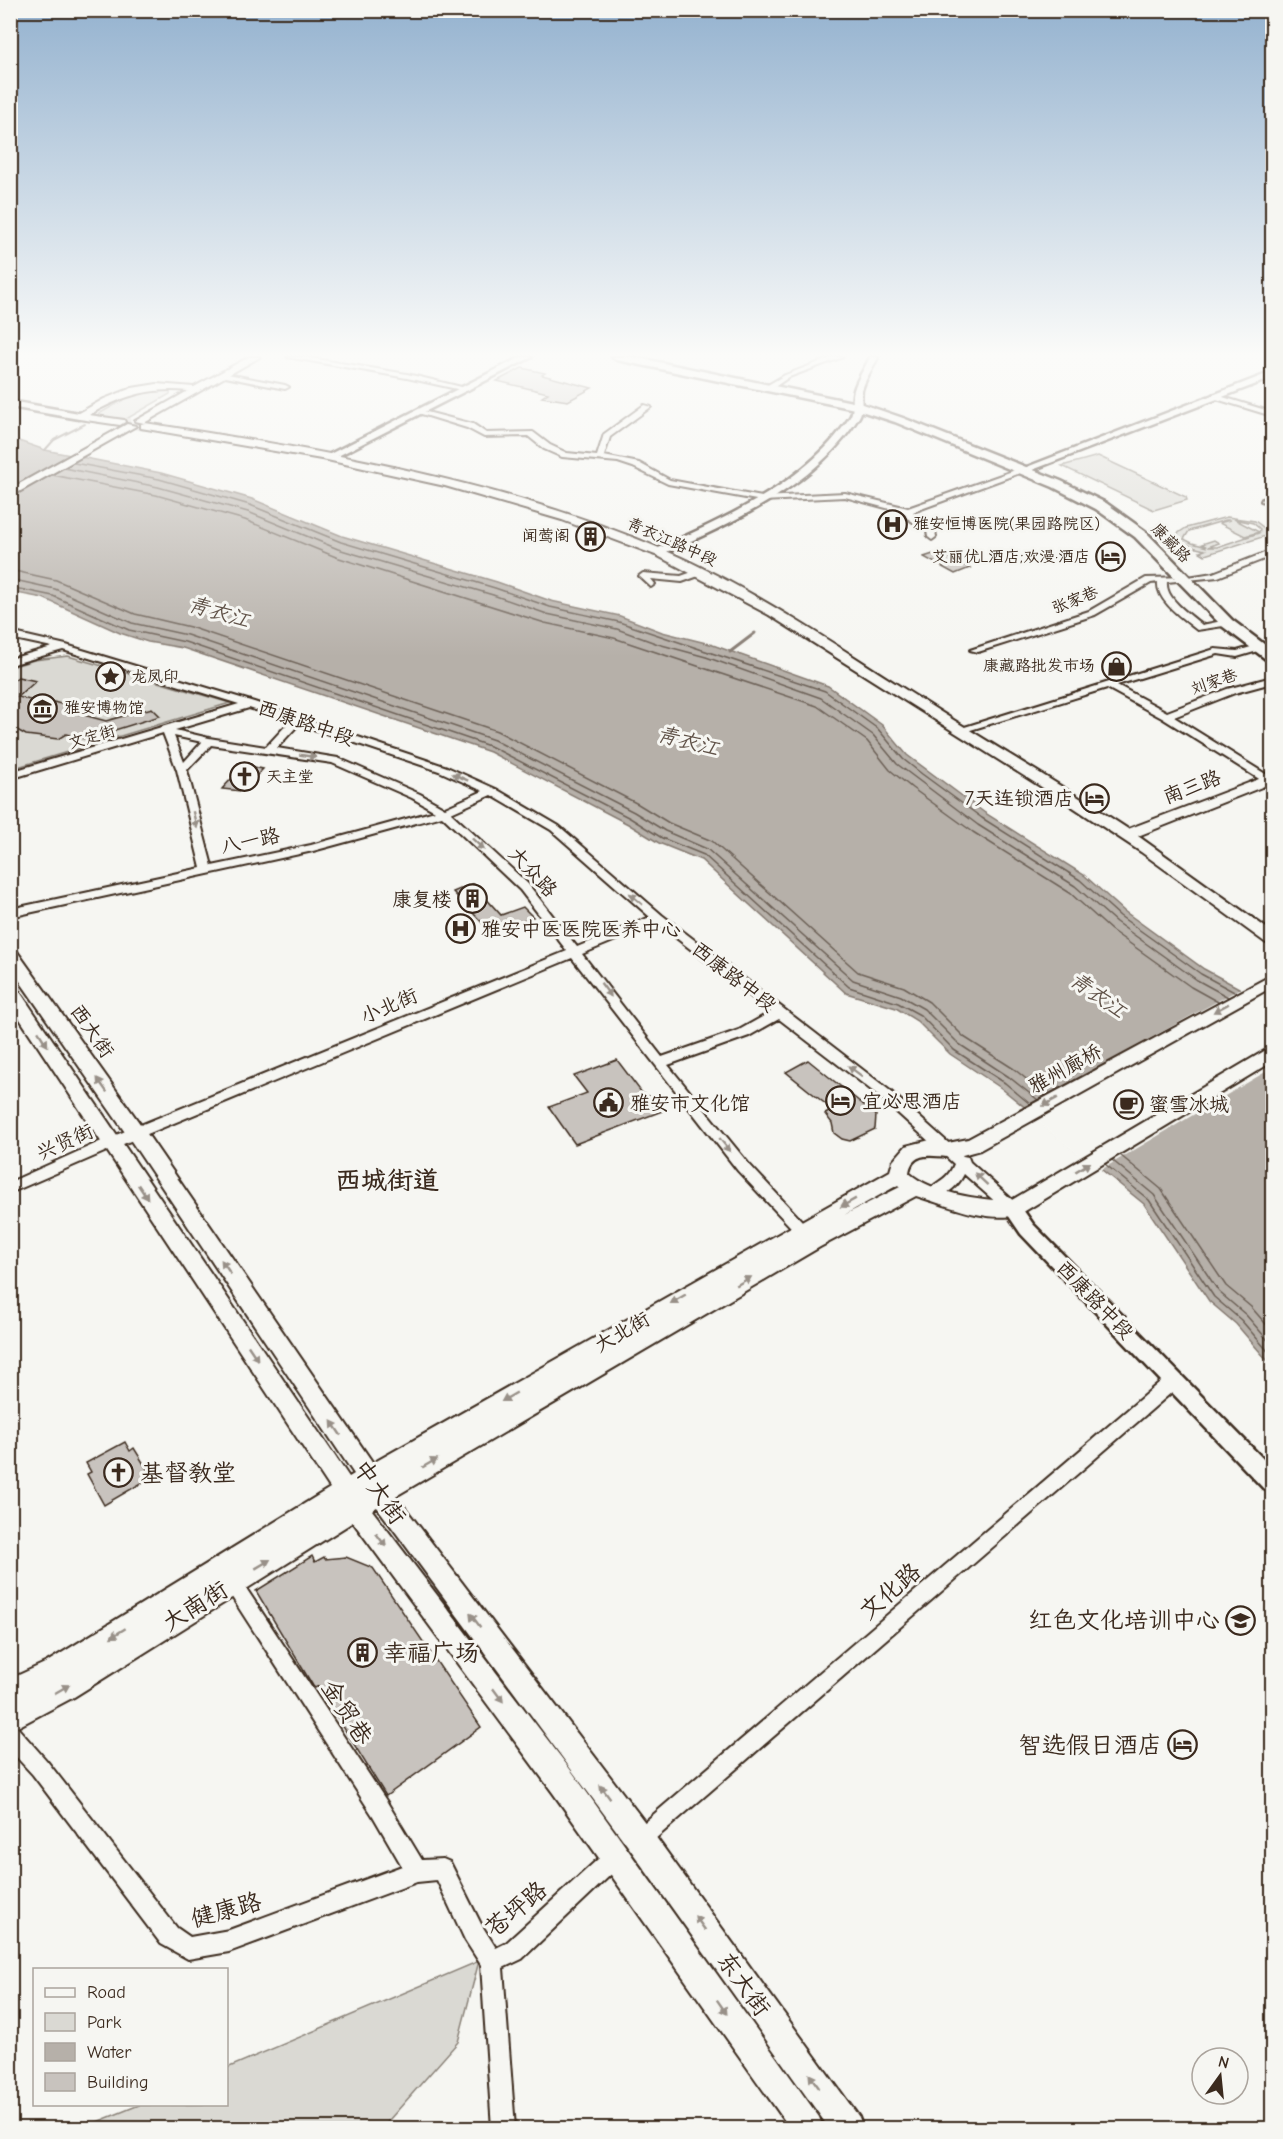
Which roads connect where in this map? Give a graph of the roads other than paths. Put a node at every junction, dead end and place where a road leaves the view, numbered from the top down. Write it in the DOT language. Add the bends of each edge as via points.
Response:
graph roads {
  1 [pos="72,457"];
  2 [pos="323,457"];
  3 [pos="590,457"];
  4 [pos="821,457"];
  5 [pos="994,457"];
  6 [pos="1058,457"];
  7 [pos="329,458"];
  8 [pos="600,458"];
  9 [pos="1026,469"];
  10 [pos="10,491"];
  11 [pos="762,499"];
  12 [pos="1272,499"];
  13 [pos="1272,504"];
  14 [pos="909,511"];
  15 [pos="932,537"];
  16 [pos="658,552"];
  17 [pos="1272,553"];
  18 [pos="701,572"];
  19 [pos="1188,578"];
  20 [pos="1163,581"];
  21 [pos="651,584"];
  22 [pos="1227,623"];
  23 [pos="12,636"];
  24 [pos="63,647"];
  25 [pos="10,648"];
  26 [pos="1258,648"];
  27 [pos="1272,649"];
  28 [pos="975,650"];
  29 [pos="1272,657"];
  30 [pos="10,662"];
  31 [pos="1272,680"];
  32 [pos="1111,686"];
  33 [pos="250,704"];
  34 [pos="1166,716"];
  35 [pos="297,720"];
  36 [pos="960,730"];
  37 [pos="167,731"];
  38 [pos="208,741"];
  39 [pos="269,750"];
  40 [pos="182,770"];
  41 [pos="10,777"];
  42 [pos="1270,779"];
  43 [pos="492,791"];
  44 [pos="444,812"];
  45 [pos="1127,835"];
  46 [pos="207,870"];
  47 [pos="10,913"];
  48 [pos="658,918"];
  49 [pos="1272,939"];
  50 [pos="575,950"];
  51 [pos="10,954"];
  52 [pos="1272,980"];
  53 [pos="10,990"];
  54 [pos="779,1013"];
  55 [pos="1272,1054"];
  56 [pos="662,1062"];
  57 [pos="136,1133"];
  58 [pos="111,1143"];
  59 [pos="955,1156"];
  60 [pos="906,1181"];
  61 [pos="10,1188"];
  62 [pos="935,1192"];
  63 [pos="1013,1209"];
  64 [pos="807,1235"];
  65 [pos="1173,1381"];
  66 [pos="1272,1482"];
  67 [pos="374,1485"];
  68 [pos="352,1500"];
  69 [pos="232,1582"];
  70 [pos="10,1693"];
  71 [pos="10,1718"];
  72 [pos="10,1734"];
  73 [pos="640,1839"];
  74 [pos="616,1856"];
  75 [pos="417,1871"];
  76 [pos="492,1962"];
  77 [pos="504,2128"];
  78 [pos="808,2128"];
  79 [pos="848,2128"];
  1 -- 10 [label="main road"];
  2 -- 7 [label="main road, 青衣江路中段"];
  3 -- 8 [label="street"];
  4 -- 11 [label="street"];
  5 -- 9 [label="main road, 康藏路"];
  6 -- 9 [label="street"];
  7 -- 16 [label="main road, 青衣江路中段" via="473,489"];
  8 -- 11 [label="street" via="636,465 668,482"];
  9 -- 14 [label="street"];
  9 -- 19 [label="main road, 康藏路" via="1118,518"];
  11 -- 14 [label="street" via="845,495"];
  11 -- 16 [label="street"];
  12 -- 13 [label="street" via="1265,501"];
  14 -- 15 [label="street" via="910,516 931,530"];
  16 -- 18 [label="main road, 青衣江路中段"];
  17 -- 19 [label="street, 张家巷" via="1215,575"];
  18 -- 21 [label="street" via="682,579 643,576"];
  18 -- 36 [label="main road, 青衣江路中段"];
  19 -- 20 [label="street, 张家巷"];
  19 -- 22 [label="main road, 康藏路"];
  19 -- 27 [label="main road, 康藏路"];
  20 -- 22 [label="street" via="1167,598 1200,628"];
  20 -- 28 [label="street, 张家巷" via="1144,582 1092,613"];
  22 -- 26 [label="main road, 康藏路"];
  23 -- 24 [label="street, 西康路中段"];
  23 -- 25 [label="street"];
  24 -- 30 [label="street"];
  24 -- 33 [label="street, 西康路中段"];
  26 -- 29 [label="main road, 康藏路"];
  26 -- 32 [label="street" via="1237,654 1218,651"];
  31 -- 34 [label="street, 刘家巷"];
  32 -- 34 [label="street"];
  32 -- 36 [label="street"];
  33 -- 35 [label="street, 西康路中段"];
  33 -- 37 [label="street, 文定街"];
  34 -- 42 [label="street"];
  35 -- 39 [label="street"];
  43 -- 35 [label="street, 西康路中段, one-way"];
  36 -- 45 [label="main road, 青衣江路中段"];
  37 -- 38 [label="street, 大众路"];
  37 -- 40 [label="street"];
  37 -- 41 [label="street, 文定街"];
  38 -- 39 [label="street, 大众路"];
  38 -- 40 [label="street"];
  39 -- 44 [label="street, 大众路, one-way" via="334,760"];
  40 -- 46 [label="street, one-way"];
  42 -- 45 [label="main road, 南三路"];
  43 -- 44 [label="street, 八一路"];
  48 -- 43 [label="street, 西康路中段, one-way" via="555,828"];
  44 -- 46 [label="street, 八一路" via="313,848"];
  44 -- 50 [label="street, 大众路, one-way" via="524,887"];
  45 -- 49 [label="main road, 青衣江路中段"];
  46 -- 47 [label="street, 八一路"];
  48 -- 50 [label="street, 小北街"];
  48 -- 54 [label="street, 西康路中段"];
  50 -- 56 [label="street, 大众路, one-way"];
  50 -- 57 [label="street, 小北街"];
  57 -- 51 [label="main road, 西大街, one-way"];
  52 -- 59 [label="main road, 雅州廊桥, one-way"];
  53 -- 58 [label="main road, one-way"];
  54 -- 56 [label="street" via="744,1033"];
  59 -- 54 [label="street, 西康路中段, one-way" via="884,1093"];
  63 -- 55 [label="main road, one-way"];
  56 -- 64 [label="street, 大众路, one-way" via="743,1167"];
  57 -- 58 [label="street, 兴贤街"];
  67 -- 57 [label="main road, 中大街, one-way"];
  58 -- 61 [label="street, 兴贤街"];
  58 -- 68 [label="main road, 中大街, one-way"];
  59 -- 60 [label="main road" via="930,1147 913,1151 900,1166"];
  59 -- 62 [label="street" via="954,1181"];
  63 -- 59 [label="street, 西康路中段, one-way"];
  60 -- 62 [label="main road"];
  60 -- 64 [label="main road, 大北街"];
  62 -- 63 [label="main road" via="985,1208"];
  63 -- 65 [label="street, 西康路中段" via="1027,1229"];
  64 -- 67 [label="main road, 大北街"];
  65 -- 66 [label="street, 西康路中段"];
  65 -- 73 [label="street, 文化路"];
  67 -- 68 [label="main road, 大南街"];
  73 -- 67 [label="main road, 中大街, one-way"];
  69 -- 68 [label="main road, 大南街, one-way"];
  68 -- 70 [label="main road, 大南街, one-way" via="56,1671"];
  68 -- 74 [label="main road, 中大街, one-way"];
  71 -- 69 [label="main road, 大南街, one-way" via="65,1688"];
  69 -- 75 [label="street, 金贸巷"];
  72 -- 75 [label="street, 健康路" via="169,1936 188,1948 229,1941"];
  79 -- 73 [label="main road, 东大街, one-way"];
  74 -- 76 [label="street, 苍坪路" via="514,1951"];
  74 -- 78 [label="main road, 东大街, one-way"];
  75 -- 76 [label="street, 健康路" via="443,1869"];
  76 -- 77 [label="street, 苍坪路"];
}
